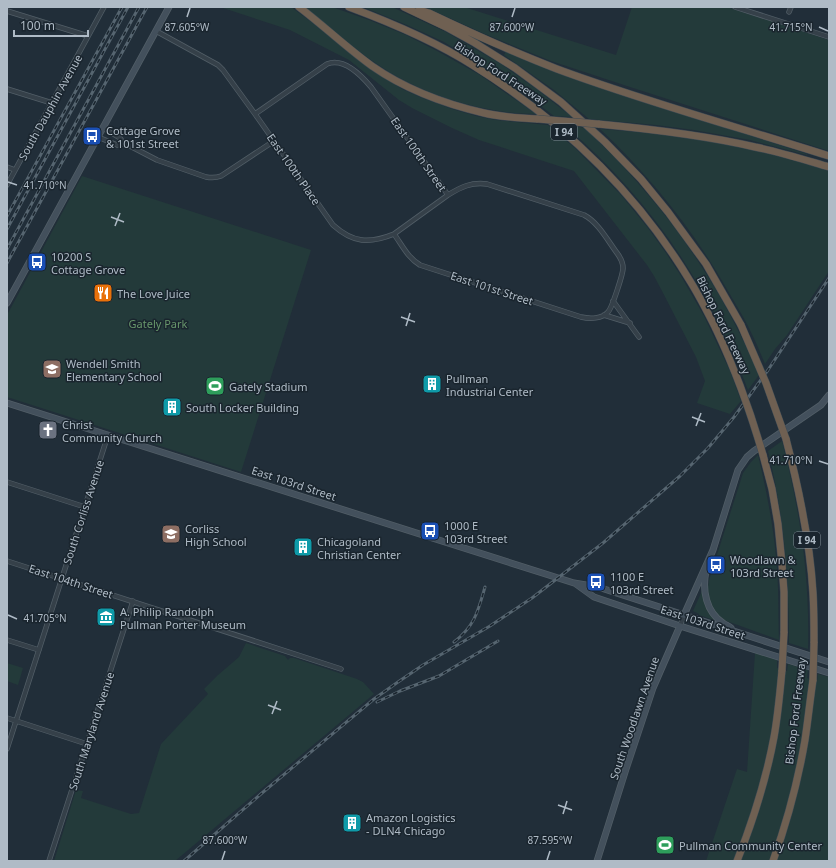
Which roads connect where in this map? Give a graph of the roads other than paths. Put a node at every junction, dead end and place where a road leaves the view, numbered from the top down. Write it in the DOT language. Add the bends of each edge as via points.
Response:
graph roads {
  1 [pos="104,7"];
  2 [pos="169,7"];
  3 [pos="299,7"];
  4 [pos="349,7"];
  5 [pos="404,7"];
  6 [pos="410,7"];
  7 [pos="735,7"];
  8 [pos="7,10"];
  9 [pos="156,31"];
  10 [pos="88,36"];
  11 [pos="829,37"];
  12 [pos="7,89"];
  13 [pos="52,103"];
  14 [pos="255,114"];
  15 [pos="103,128"];
  16 [pos="98,137"];
  17 [pos="274,140"];
  18 [pos="124,144"];
  19 [pos="829,156"];
  20 [pos="829,167"];
  21 [pos="7,168"];
  22 [pos="15,170"];
  23 [pos="7,185"];
  24 [pos="448,195"];
  25 [pos="394,234"];
  26 [pos="613,301"];
  27 [pos="7,303"];
  28 [pos="603,315"];
  29 [pos="630,323"];
  30 [pos="639,337"];
  31 [pos="829,395"];
  32 [pos="7,403"];
  33 [pos="108,435"];
  34 [pos="7,482"];
  35 [pos="85,507"];
  36 [pos="7,561"];
  37 [pos="707,565"];
  38 [pos="62,578"];
  39 [pos="574,582"];
  40 [pos="132,601"];
  41 [pos="684,615"];
  42 [pos="680,626"];
  43 [pos="751,637"];
  44 [pos="7,640"];
  45 [pos="39,650"];
  46 [pos="829,662"];
  47 [pos="341,669"];
  48 [pos="829,673"];
  49 [pos="7,718"];
  50 [pos="16,721"];
  51 [pos="87,744"];
  52 [pos="7,749"];
  53 [pos="49,861"];
  54 [pos="597,861"];
  55 [pos="737,861"];
  56 [pos="773,861"];
  1 -- 10 [label="street, South Dauphin Avenue"];
  2 -- 9 [label="main road"];
  3 -- 20 [label="highway, bridge" via="389,77 445,102 505,116 644,128 723,140"];
  4 -- 55 [label="highway, Bishop Ford Freeway / I 94, bridge" via="413,33 474,65 544,114 573,139 625,192 670,249 700,298 730,358 752,416 772,488 784,592 782,670 777,716 766,772"];
  5 -- 56 [label="highway, Bishop Ford Freeway / I 94, bridge" via="446,27 515,68 562,102 605,142 668,212 706,264 741,325 786,439 803,512 813,592 813,680 804,741 789,810"];
  6 -- 19 [label="highway" via="564,71"];
  7 -- 11 [label="street"];
  8 -- 10 [label="street"];
  9 -- 14 [label="street, East 100th Place" via="218,65"];
  9 -- 15 [label="main road"];
  10 -- 13 [label="street, South Dauphin Avenue"];
  12 -- 13 [label="street"];
  13 -- 22 [label="street, South Dauphin Avenue"];
  14 -- 17 [label="street, East 100th Place"];
  14 -- 24 [label="street, East 100th Street" via="327,64 345,64 371,87"];
  15 -- 16 [label="main road"];
  15 -- 18 [label="street" via="120,138"];
  16 -- 18 [label="street" via="117,145"];
  16 -- 27 [label="main road"];
  17 -- 18 [label="street" via="217,178 165,164"];
  17 -- 25 [label="street, East 100th Place" via="333,225 344,234 368,241"];
  21 -- 22 [label="street"];
  22 -- 23 [label="street, South Dauphin Avenue"];
  24 -- 25 [label="street, East 100th Place"];
  24 -- 26 [label="street, East 100th Street" via="464,186 487,184 589,218 596,224 622,263 622,274"];
  25 -- 28 [label="street, East 101st Street" via="409,256 420,265 582,317 593,318"];
  26 -- 28 [label="street" via="609,311"];
  26 -- 29 [label="street"];
  28 -- 29 [label="street, East 101st Street"];
  29 -- 30 [label="street"];
  31 -- 37 [label="main road, South Woodlawn Avenue" via="812,412 747,457 735,478"];
  32 -- 33 [label="main road, East 103rd Street"];
  33 -- 35 [label="street, South Corliss Avenue"];
  33 -- 39 [label="main road, East 103rd Street"];
  34 -- 35 [label="street"];
  35 -- 38 [label="street, South Corliss Avenue"];
  36 -- 38 [label="street, East 104th Street"];
  37 -- 41 [label="main road, South Woodlawn Avenue"];
  37 -- 43 [label="main road" via="705,589 709,607 723,623"];
  38 -- 40 [label="street, East 104th Street"];
  38 -- 45 [label="street, South Corliss Avenue"];
  39 -- 41 [label="main road, East 103rd Street" via="598,587"];
  39 -- 42 [label="main road, East 103rd Street" via="594,597"];
  40 -- 47 [label="street, East 104th Street"];
  40 -- 51 [label="street, South Maryland Avenue"];
  41 -- 42 [label="street, South Woodlawn Avenue"];
  41 -- 43 [label="main road, East 103rd Street"];
  42 -- 48 [label="main road, East 103rd Street"];
  42 -- 54 [label="main road, South Woodlawn Avenue" via="653,688"];
  43 -- 46 [label="main road, East 103rd Street"];
  44 -- 45 [label="street"];
  45 -- 50 [label="street, South Corliss Avenue"];
  49 -- 50 [label="street"];
  50 -- 51 [label="street"];
  50 -- 52 [label="street, South Corliss Avenue"];
  51 -- 53 [label="street, South Maryland Avenue"];
}
